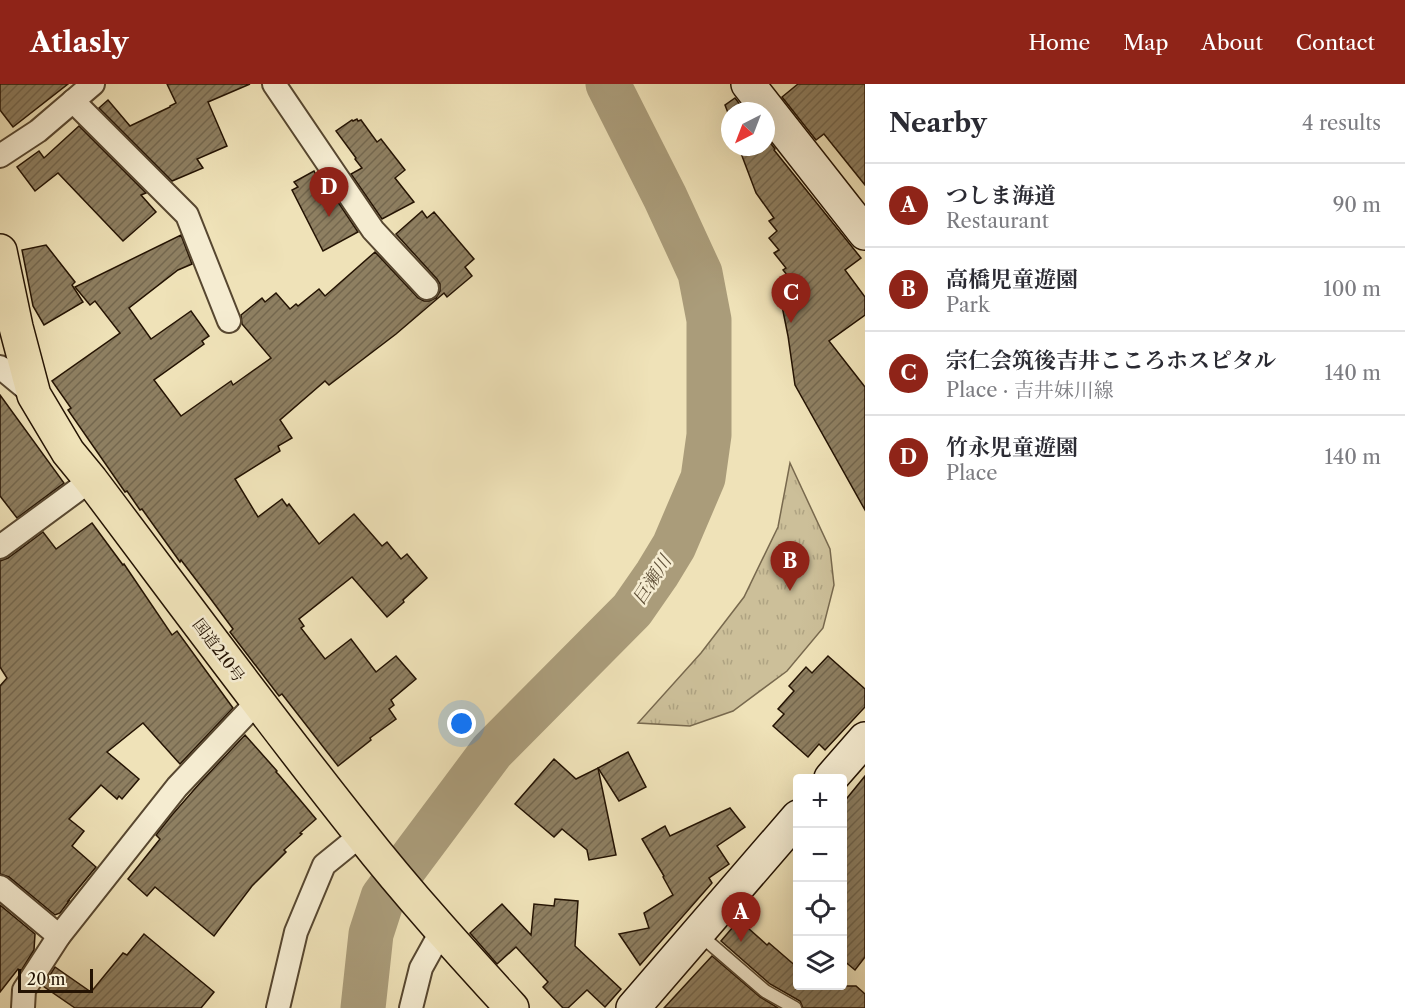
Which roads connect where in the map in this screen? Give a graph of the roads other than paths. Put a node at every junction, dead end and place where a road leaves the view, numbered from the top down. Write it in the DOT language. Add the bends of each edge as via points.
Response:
graph roads {
  1 [pos="93,84"];
  2 [pos="274,84"];
  3 [pos="748,84"];
  4 [pos="73,101"];
  5 [pos="0,156"];
  6 [pos="865,232"];
  7 [pos="0,251"];
  8 [pos="427,288"];
  9 [pos="229,321"];
  10 [pos="0,367"];
  11 [pos="34,395"];
  12 [pos="91,480"];
  13 [pos="0,547"];
  14 [pos="258,701"];
  15 [pos="865,739"];
  16 [pos="834,774"];
  17 [pos="793,823"];
  18 [pos="361,835"];
  19 [pos="0,887"];
  20 [pos="437,925"];
  21 [pos="698,933"];
  22 [pos="59,936"];
  23 [pos="23,1008"];
  24 [pos="278,1008"];
  25 [pos="411,1008"];
  26 [pos="512,1008"];
  27 [pos="633,1008"];
  28 [pos="795,1008"];
  1 -- 4 [label="street"];
  2 -- 8 [label="street" via="373,230"];
  3 -- 6 [label="street"];
  4 -- 5 [label="street"];
  4 -- 9 [label="street" via="187,215"];
  7 -- 11 [label="highway, 国道210号"];
  10 -- 11 [label="street"];
  11 -- 12 [label="highway, 国道210号" via="68,452"];
  12 -- 13 [label="street"];
  12 -- 14 [label="highway, 国道210号"];
  14 -- 18 [label="highway, 国道210号"];
  14 -- 22 [label="street" via="177,788"];
  15 -- 16 [label="street"];
  17 -- 21 [label="street"];
  18 -- 20 [label="highway, 国道210号"];
  18 -- 24 [label="street" via="324,865 296,932"];
  19 -- 22 [label="street"];
  20 -- 25 [label="street"];
  20 -- 26 [label="highway, 国道210号"];
  21 -- 27 [label="street"];
  21 -- 28 [label="lane" via="765,991"];
  22 -- 23 [label="street" via="24,990"];
}
